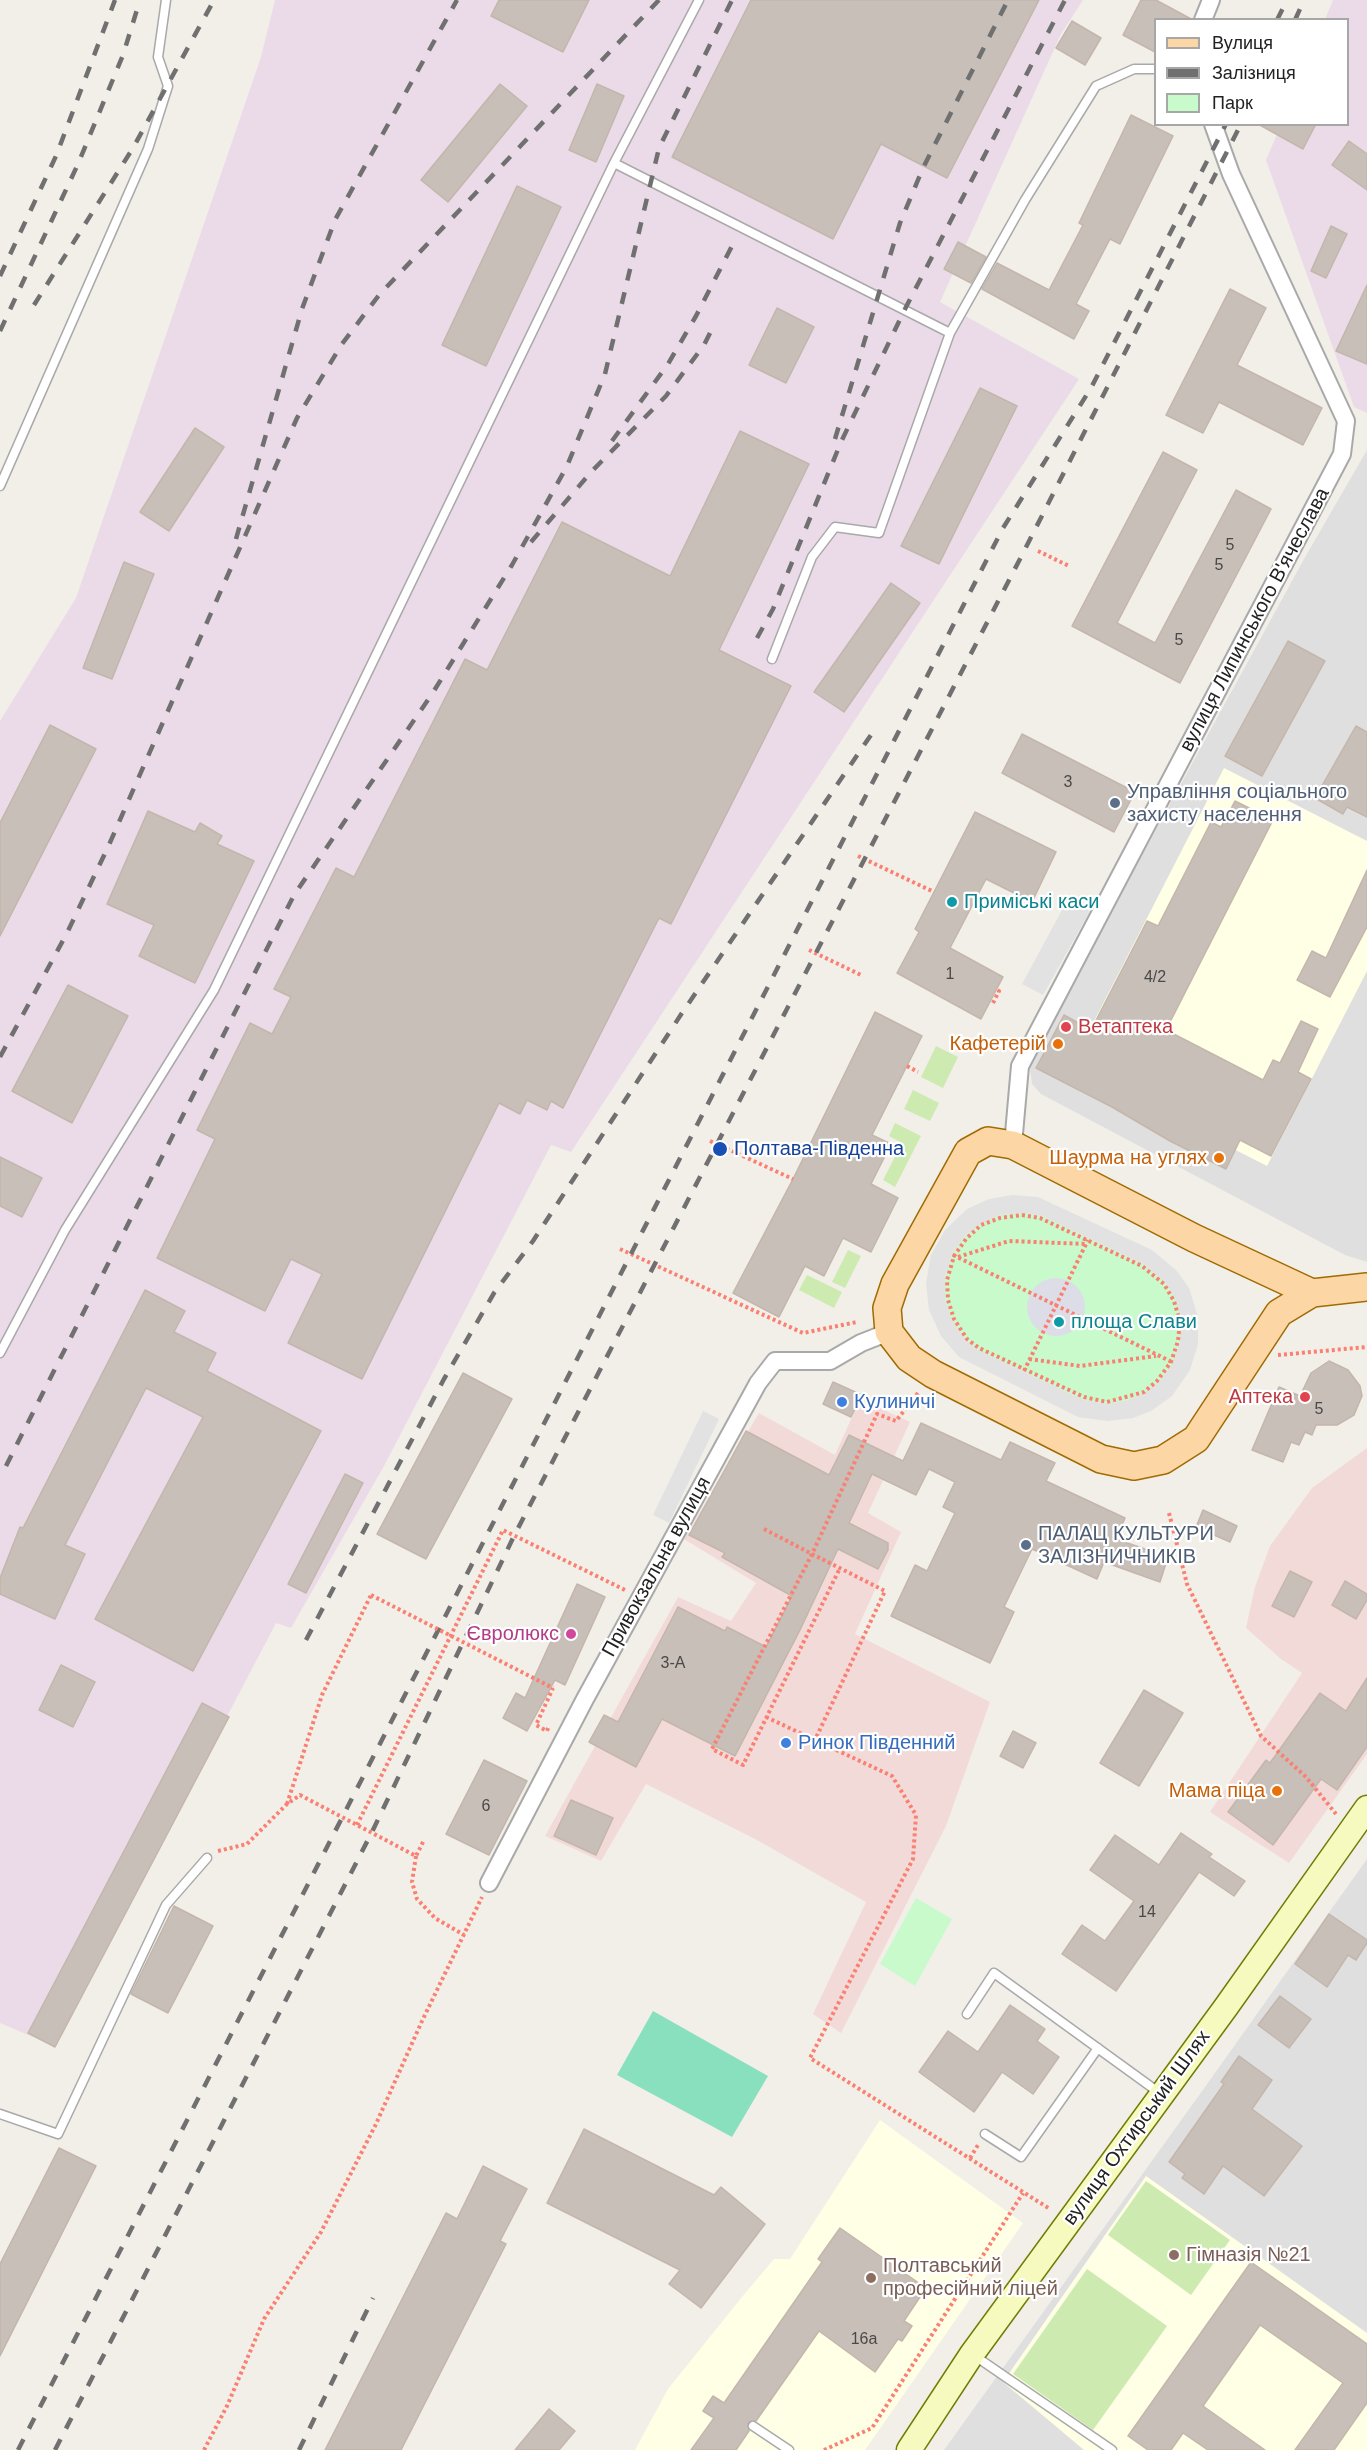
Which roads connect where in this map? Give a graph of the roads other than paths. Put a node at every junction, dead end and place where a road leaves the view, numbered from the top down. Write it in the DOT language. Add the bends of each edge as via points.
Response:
graph roads {
  1 [pos="166,0"];
  2 [pos="699,0"];
  3 [pos="1211,0"];
  4 [pos="1204,18"];
  5 [pos="1154,69"];
  6 [pos="1214,126"];
  7 [pos="614,163"];
  8 [pos="950,333"];
  9 [pos="0,486"];
  10 [pos="772,659"];
  11 [pos="1013,1144"];
  12 [pos="1367,1287"];
  13 [pos="1312,1293"];
  14 [pos="889,1332"];
  15 [pos="0,1353"];
  16 [pos="1367,1808"];
  17 [pos="207,1858"];
  18 [pos="489,1883"];
  19 [pos="967,2014"];
  20 [pos="1098,2048"];
  21 [pos="1161,2094"];
  22 [pos="0,2114"];
  23 [pos="985,2134"];
  24 [pos="972,2354"];
  25 [pos="753,2426"];
  26 [pos="789,2450"];
  27 [pos="909,2450"];
  28 [pos="1112,2450"];
  1 -- 9 [label="lane" via="158,57 168,86 148,149"];
  2 -- 7 [label="lane"];
  3 -- 4 [label="street"];
  5 -- 8 [label="lane" via="1134,69 1096,86 1025,200"];
  6 -- 11 [label="street, вулиця Липинського В'ячеслава" via="1231,174 1346,421 1342,454 1020,1066"];
  7 -- 8 [label="lane"];
  7 -- 15 [label="lane" via="214,990 65,1230"];
  8 -- 10 [label="lane" via="879,533 835,527 812,557"];
  11 -- 13 [label="main road" via="1194,1238"];
  11 -- 14 [label="main road" via="987,1141 968,1152 895,1284 887,1308"];
  12 -- 13 [label="main road"];
  13 -- 14 [label="main road" via="1279,1313 1196,1439 1163,1460 1134,1466 1101,1459 933,1374 909,1358"];
  14 -- 18 [label="street, Привокзальна вулиця" via="830,1361 775,1361 758,1383"];
  16 -- 21 [label="main road, вулиця Охтирський Шлях"];
  17 -- 22 [label="lane" via="166,1905 58,2134"];
  19 -- 20 [label="lane" via="994,1973"];
  20 -- 21 [label="lane"];
  20 -- 23 [label="lane" via="1021,2157"];
  21 -- 24 [label="main road, вулиця Охтирський Шлях"];
  24 -- 27 [label="main road, вулиця Охтирський Шлях"];
  24 -- 28 [label="lane"];
  25 -- 26 [label="lane"];
}
